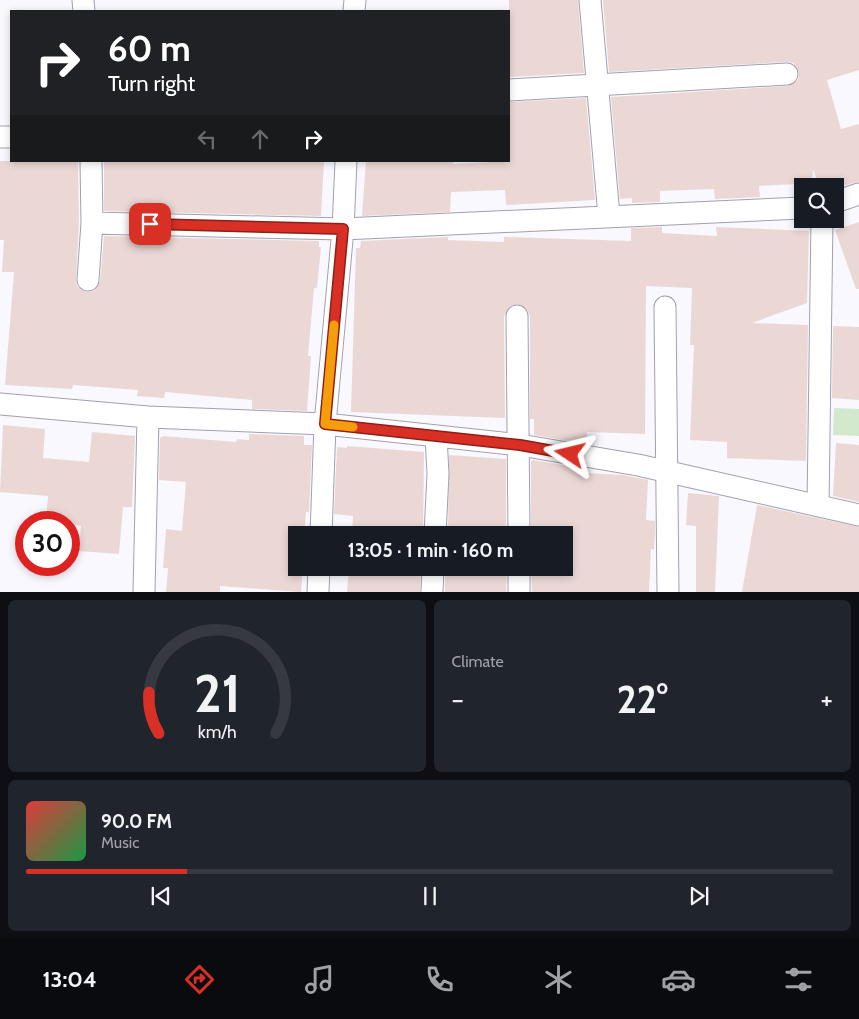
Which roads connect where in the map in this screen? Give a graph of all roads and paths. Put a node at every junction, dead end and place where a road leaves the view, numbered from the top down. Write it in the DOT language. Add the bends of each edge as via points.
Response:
graph roads {
  1 [pos="590,0"];
  2 [pos="787,74"];
  3 [pos="598,83"];
  4 [pos="510,90"];
  5 [pos="91,162"];
  6 [pos="346,162"];
  7 [pos="859,194"];
  8 [pos="844,199"];
  9 [pos="794,208"];
  10 [pos="610,216"];
  11 [pos="92,223"];
  12 [pos="822,228"];
  13 [pos="343,229"];
  14 [pos="88,280"];
  15 [pos="665,307"];
  16 [pos="517,316"];
  17 [pos="0,404"];
  18 [pos="148,417"];
  19 [pos="325,424"];
  20 [pos="436,436"];
  21 [pos="520,445"];
  22 [pos="667,472"];
  23 [pos="818,506"];
  24 [pos="859,514"];
  25 [pos="321,526"];
  26 [pos="435,526"];
  27 [pos="519,526"];
  28 [pos="319,576"];
  29 [pos="433,576"];
  30 [pos="519,576"];
  31 [pos="144,592"];
  32 [pos="318,592"];
  33 [pos="432,592"];
  34 [pos="519,592"];
  35 [pos="668,592"];
  1 -- 3 [label="street"];
  2 -- 3 [label="street"];
  3 -- 4 [label="street"];
  3 -- 10 [label="street"];
  5 -- 11 [label="street"];
  6 -- 13 [label="street"];
  7 -- 8 [label="street"];
  9 -- 10 [label="street"];
  10 -- 13 [label="street"];
  11 -- 13 [label="street"];
  11 -- 14 [label="street"];
  12 -- 23 [label="street"];
  13 -- 19 [label="street"];
  15 -- 22 [label="street"];
  16 -- 21 [label="street"];
  17 -- 18 [label="street"];
  18 -- 19 [label="street"];
  18 -- 31 [label="street"];
  19 -- 20 [label="street"];
  19 -- 25 [label="street"];
  20 -- 21 [label="street"];
  20 -- 26 [label="street"];
  21 -- 22 [label="street"];
  21 -- 27 [label="street"];
  22 -- 23 [label="street"];
  22 -- 35 [label="street"];
  23 -- 24 [label="street"];
  28 -- 32 [label="street"];
  29 -- 33 [label="street"];
  30 -- 34 [label="street"];
}
